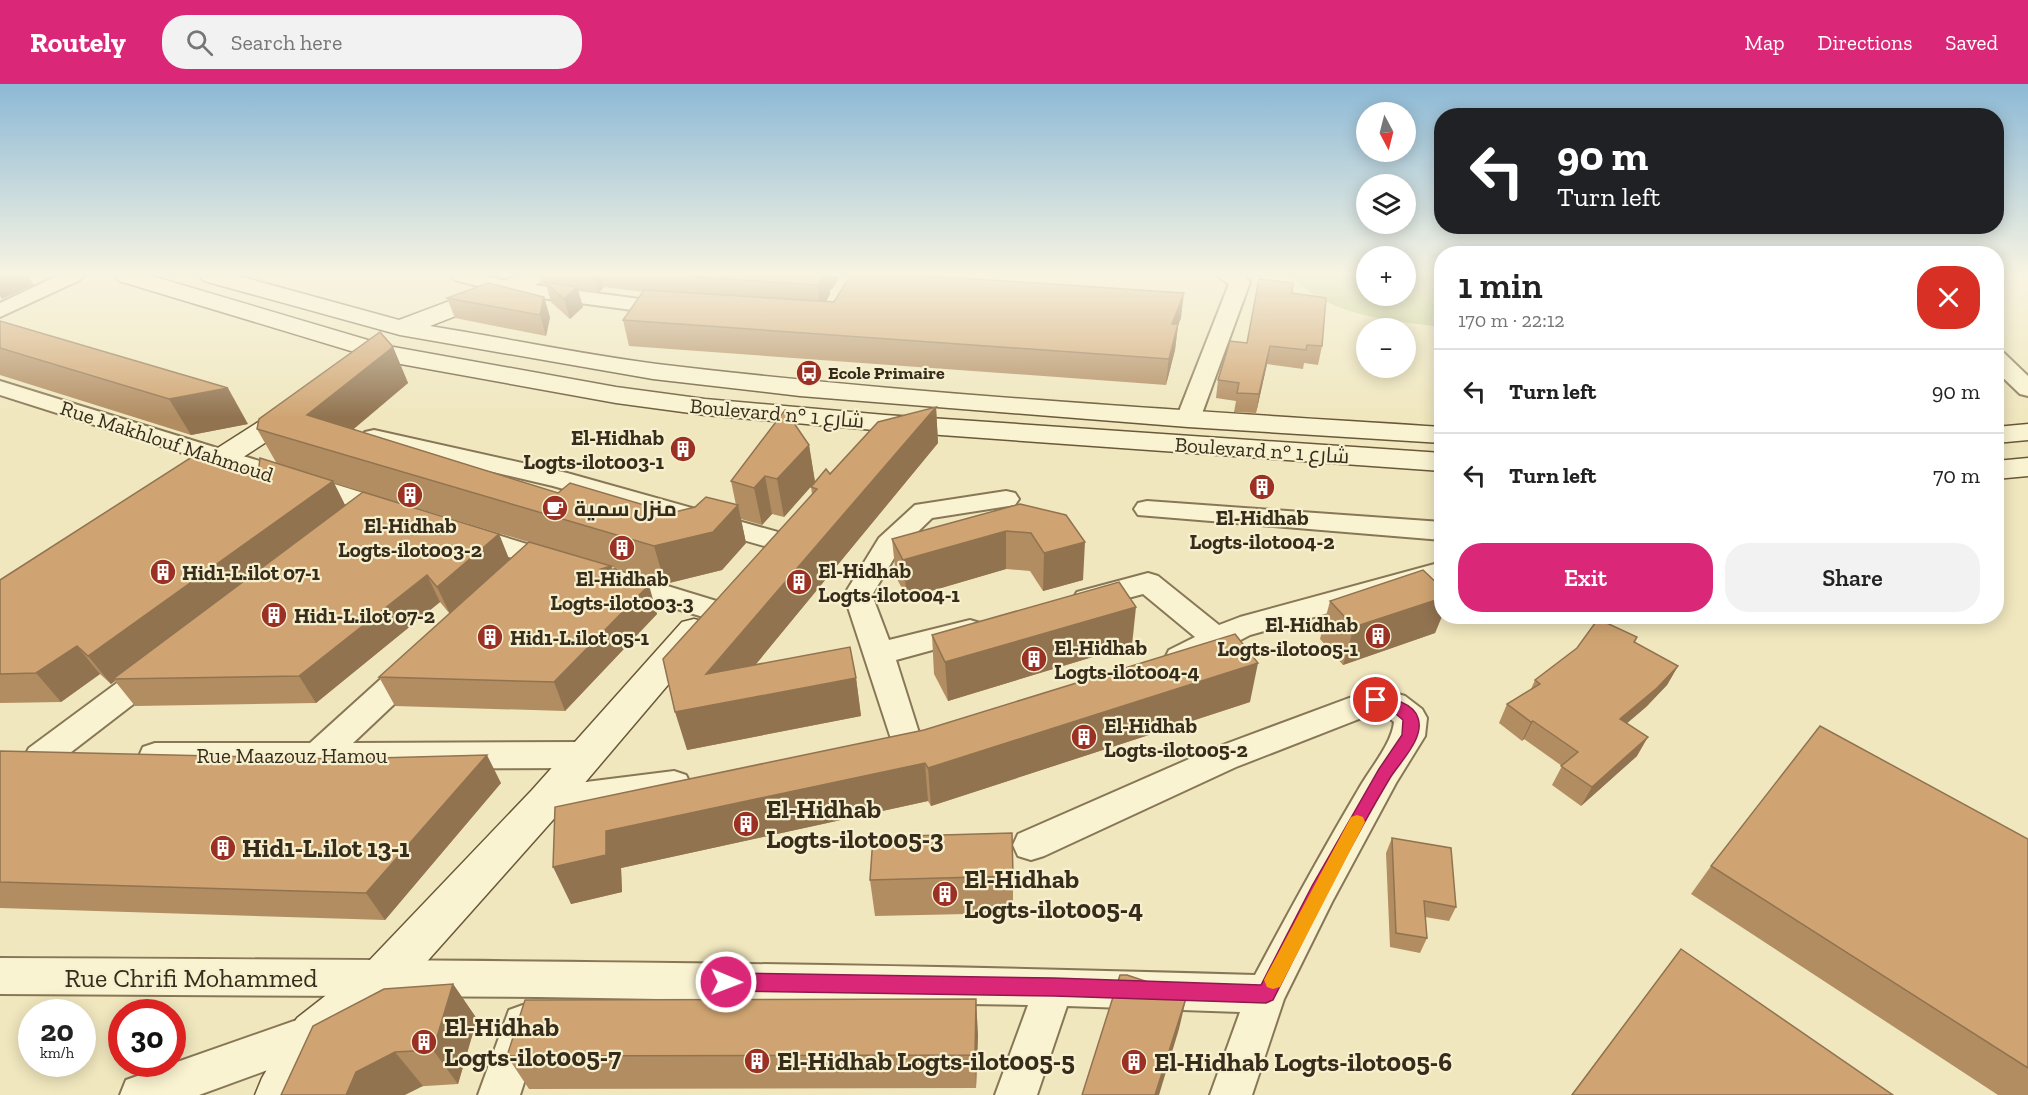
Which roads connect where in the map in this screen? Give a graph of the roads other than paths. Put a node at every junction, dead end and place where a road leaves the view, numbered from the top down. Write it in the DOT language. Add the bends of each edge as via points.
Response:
graph roads {
  1 [pos="284,323"];
  2 [pos="383,323"];
  3 [pos="412,323"];
  4 [pos="1224,323"];
  5 [pos="400,328"];
  6 [pos="384,353"];
  7 [pos="2004,366"];
  8 [pos="356,371"];
  9 [pos="0,388"];
  10 [pos="2028,389"];
  11 [pos="317,396"];
  12 [pos="893,410"];
  13 [pos="1188,419"];
  14 [pos="2028,432"];
  15 [pos="1434,434"];
  16 [pos="2004,434"];
  17 [pos="374,437"];
  18 [pos="860,453"];
  19 [pos="222,459"];
  20 [pos="1434,461"];
  21 [pos="2028,467"];
  22 [pos="2004,469"];
  23 [pos="162,497"];
  24 [pos="1005,499"];
  25 [pos="374,506"];
  26 [pos="1148,509"];
  27 [pos="805,515"];
  28 [pos="417,519"];
  29 [pos="346,527"];
  30 [pos="449,529"];
  31 [pos="1434,530"];
  32 [pos="534,556"];
  33 [pos="1434,573"];
  34 [pos="748,576"];
  35 [pos="509,580"];
  36 [pos="1058,607"];
  37 [pos="991,625"];
  38 [pos="1216,639"];
  39 [pos="431,651"];
  40 [pos="879,654"];
  41 [pos="174,656"];
  42 [pos="1156,670"];
  43 [pos="904,736"];
  44 [pos="319,754"];
  45 [pos="585,754"];
  46 [pos="87,756"];
  47 [pos="122,756"];
  48 [pos="697,782"];
  49 [pos="546,801"];
  50 [pos="1031,844"];
  51 [pos="0,976"];
  52 [pos="382,979"];
  53 [pos="538,979"];
  54 [pos="1054,987"];
  55 [pos="1266,994"];
  56 [pos="315,1034"];
  57 [pos="141,1095"];
  58 [pos="279,1095"];
  59 [pos="499,1095"];
  60 [pos="1016,1095"];
  61 [pos="1230,1095"];
  1 -- 6 [label="main road, Boulevard n° شارع 1"];
  2 -- 5 [label="main road, Boulevard n° شارع 1"];
  3 -- 5 [label="main road"];
  4 -- 13 [label="street"];
  5 -- 6 [label="main road"];
  5 -- 12 [label="main road, Boulevard n° شارع 1" via="653,371 776,386"];
  6 -- 8 [label="main road"];
  6 -- 12 [label="main road, Boulevard n° شارع 1" via="705,407"];
  7 -- 10 [label="street"];
  9 -- 19 [label="street, Rue Makhlouf Mahmoud"];
  11 -- 19 [label="main road"];
  12 -- 13 [label="main road, Boulevard n° شارع 1"];
  12 -- 18 [label="main road"];
  12 -- 20 [label="main road, Boulevard n° شارع 1"];
  13 -- 15 [label="main road, Boulevard n° شارع 1"];
  14 -- 16 [label="main road"];
  17 -- 34 [label="street" via="558,479"];
  19 -- 23 [label="main road"];
  19 -- 25 [label="street, Rue Makhlouf Mahmoud"];
  21 -- 22 [label="main road"];
  24 -- 40 [label="street" via="924,511 889,544 858,596"];
  25 -- 28 [label="street, Rue Makhlouf Mahmoud"];
  25 -- 29 [label="street"];
  26 -- 31 [label="street"];
  27 -- 34 [label="main road"];
  30 -- 32 [label="street"];
  32 -- 34 [label="street" via="584,572"];
  32 -- 35 [label="street"];
  33 -- 38 [label="street" via="1240,627"];
  34 -- 45 [label="main road"];
  36 -- 38 [label="street" via="1148,584"];
  37 -- 40 [label="street"];
  38 -- 42 [label="street"];
  39 -- 44 [label="street"];
  40 -- 43 [label="street"];
  41 -- 46 [label="street" via="26,757"];
  44 -- 45 [label="street, Rue Maazouz Hamou"];
  44 -- 47 [label="street, Rue Maazouz Hamou"];
  45 -- 49 [label="main road"];
  48 -- 49 [label="street"];
  49 -- 52 [label="main road"];
  50 -- 55 [label="street" via="1234,754 1376,700 1394,704 1411,718 1410,736 1324,881"];
  51 -- 52 [label="street, Rue Chrifi Mohammed"];
  52 -- 53 [label="street, Rue Chrifi Mohammed"];
  52 -- 56 [label="main road"];
  53 -- 54 [label="street, Rue Chrifi Mohammed"];
  53 -- 59 [label="street"];
  54 -- 55 [label="street, Rue Chrifi Mohammed"];
  54 -- 60 [label="street"];
  55 -- 61 [label="street"];
  56 -- 57 [label="street"];
  56 -- 58 [label="main road"];
}
